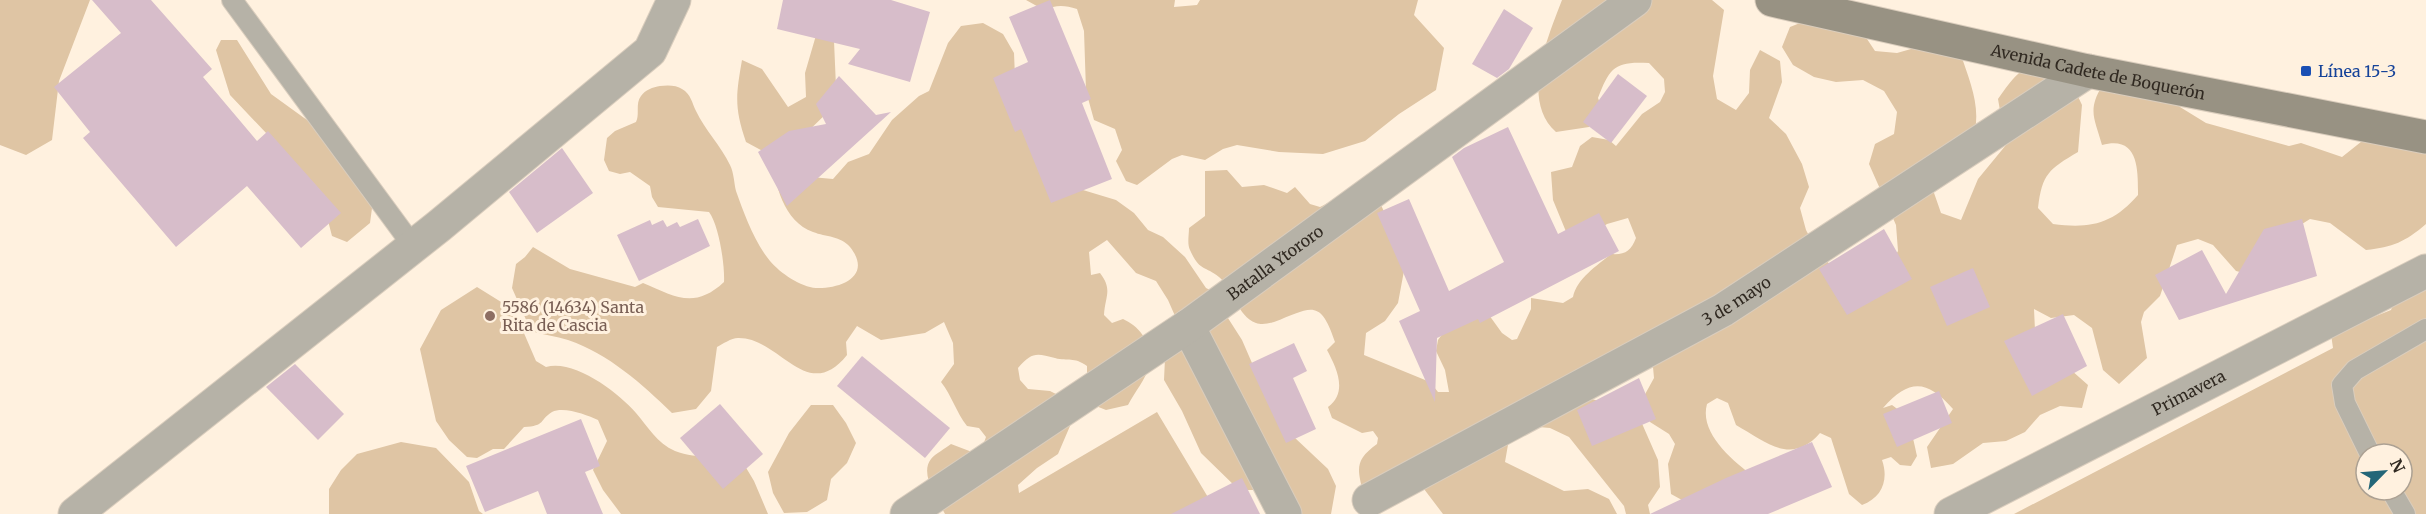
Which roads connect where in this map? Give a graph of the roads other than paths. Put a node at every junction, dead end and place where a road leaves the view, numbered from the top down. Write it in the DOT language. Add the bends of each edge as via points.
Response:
graph roads {
  1 [pos="232,0"];
  2 [pos="674,0"];
  3 [pos="1635,0"];
  4 [pos="1772,0"];
  5 [pos="2088,71"];
  6 [pos="2426,137"];
  7 [pos="413,246"];
  8 [pos="2426,271"];
  9 [pos="1188,326"];
  10 [pos="2426,329"];
  11 [pos="2364,442"];
  12 [pos="1369,500"];
  13 [pos="1983,507"];
  14 [pos="75,514"];
  15 [pos="907,514"];
  16 [pos="1285,514"];
  17 [pos="1951,514"];
  1 -- 7 [label="lane"];
  2 -- 7 [label="street" via="650,51"];
  3 -- 9 [label="street, Batalla Ytororo"];
  4 -- 5 [label="main road, Avenida Cadete de Boquerón"];
  5 -- 6 [label="main road, Avenida Cadete de Boquerón"];
  5 -- 12 [label="street, 3 de mayo" via="1723,310"];
  7 -- 14 [label="street"];
  8 -- 13 [label="street, Primavera"];
  9 -- 15 [label="street, Batalla Ytororo"];
  9 -- 16 [label="street"];
  10 -- 11 [label="lane" via="2355,370 2342,385 2345,403"];
  13 -- 17 [label="street, Primavera"];
}
